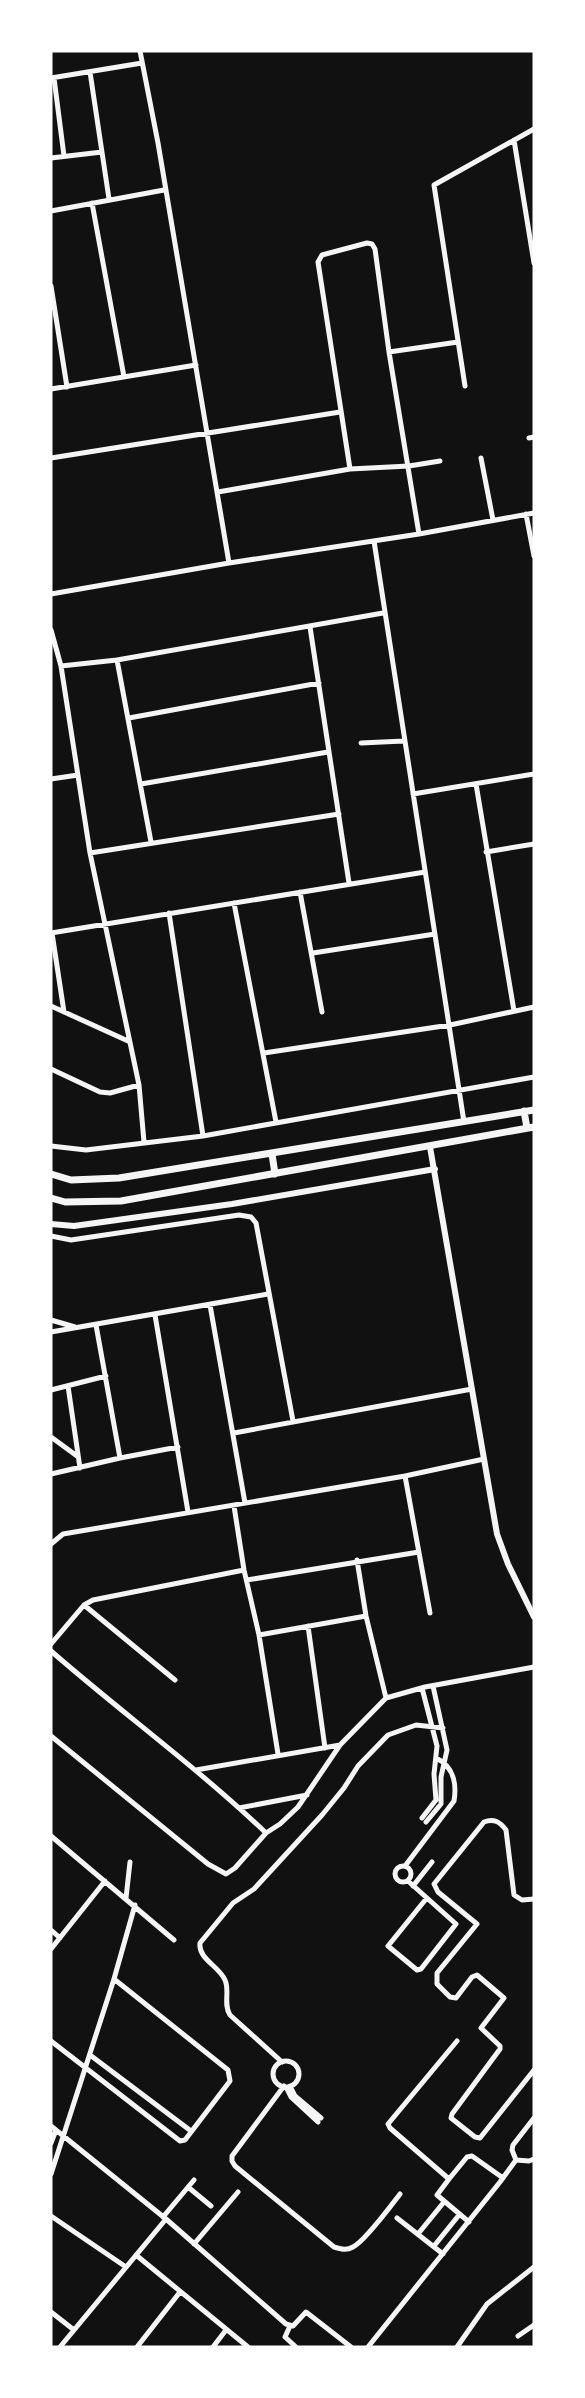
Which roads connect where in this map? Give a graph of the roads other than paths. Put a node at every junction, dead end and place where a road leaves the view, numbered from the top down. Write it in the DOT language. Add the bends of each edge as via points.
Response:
graph roads {
  1 [pos="140,51"];
  2 [pos="142,63"];
  3 [pos="90,72"];
  4 [pos="52,78"];
  5 [pos="534,129"];
  6 [pos="514,140"];
  7 [pos="102,152"];
  8 [pos="64,156"];
  9 [pos="51,158"];
  10 [pos="164,190"];
  11 [pos="109,199"];
  12 [pos="92,203"];
  13 [pos="51,211"];
  14 [pos="534,263"];
  15 [pos="51,286"];
  16 [pos="458,342"];
  17 [pos="389,352"];
  18 [pos="196,365"];
  19 [pos="124,377"];
  20 [pos="465,386"];
  21 [pos="67,387"];
  22 [pos="51,389"];
  23 [pos="340,412"];
  24 [pos="205,433"];
  25 [pos="51,458"];
  26 [pos="481,458"];
  27 [pos="440,461"];
  28 [pos="409,466"];
  29 [pos="350,470"];
  30 [pos="218,492"];
  31 [pos="534,513"];
  32 [pos="526,514"];
  33 [pos="493,520"];
  34 [pos="419,534"];
  35 [pos="374,541"];
  36 [pos="534,556"];
  37 [pos="229,563"];
  38 [pos="51,594"];
  39 [pos="383,613"];
  40 [pos="310,627"];
  41 [pos="51,630"];
  42 [pos="117,660"];
  43 [pos="61,666"];
  44 [pos="319,683"];
  45 [pos="129,718"];
  46 [pos="404,741"];
  47 [pos="361,744"];
  48 [pos="328,752"];
  49 [pos="534,774"];
  50 [pos="78,775"];
  51 [pos="51,779"];
  52 [pos="141,784"];
  53 [pos="476,784"];
  54 [pos="413,794"];
  55 [pos="339,814"];
  56 [pos="152,842"];
  57 [pos="534,844"];
  58 [pos="486,852"];
  59 [pos="90,853"];
  60 [pos="425,872"];
  61 [pos="349,883"];
  62 [pos="300,892"];
  63 [pos="234,903"];
  64 [pos="169,913"];
  65 [pos="104,924"];
  66 [pos="52,933"];
  67 [pos="435,934"];
  68 [pos="313,953"];
  69 [pos="51,1006"];
  70 [pos="534,1007"];
  71 [pos="64,1012"];
  72 [pos="322,1012"];
  73 [pos="514,1012"];
  74 [pos="450,1025"];
  75 [pos="128,1041"];
  76 [pos="264,1053"];
  77 [pos="51,1069"];
  78 [pos="534,1077"];
  79 [pos="139,1085"];
  80 [pos="461,1089"];
  81 [pos="534,1110"];
  82 [pos="524,1112"];
  83 [pos="276,1122"];
  84 [pos="464,1122"];
  85 [pos="530,1128"];
  86 [pos="203,1136"];
  87 [pos="144,1142"];
  88 [pos="51,1146"];
  89 [pos="430,1147"];
  90 [pos="272,1154"];
  91 [pos="434,1169"];
  92 [pos="51,1174"];
  93 [pos="275,1174"];
  94 [pos="51,1198"];
  95 [pos="51,1224"];
  96 [pos="51,1236"];
  97 [pos="268,1294"];
  98 [pos="210,1305"];
  99 [pos="156,1315"];
  100 [pos="51,1320"];
  101 [pos="96,1325"];
  102 [pos="77,1328"];
  103 [pos="51,1332"];
  104 [pos="106,1376"];
  105 [pos="68,1386"];
  106 [pos="472,1389"];
  107 [pos="51,1390"];
  108 [pos="293,1421"];
  109 [pos="234,1433"];
  110 [pos="51,1437"];
  111 [pos="178,1447"];
  112 [pos="77,1456"];
  113 [pos="120,1458"];
  114 [pos="484,1459"];
  115 [pos="80,1468"];
  116 [pos="51,1474"];
  117 [pos="405,1476"];
  118 [pos="245,1503"];
  119 [pos="234,1506"];
  120 [pos="188,1512"];
  121 [pos="51,1544"];
  122 [pos="419,1552"];
  123 [pos="357,1560"];
  124 [pos="244,1570"];
  125 [pos="246,1580"];
  126 [pos="84,1605"];
  127 [pos="430,1613"];
  128 [pos="366,1616"];
  129 [pos="534,1617"];
  130 [pos="308,1626"];
  131 [pos="259,1635"];
  132 [pos="51,1644"];
  133 [pos="51,1650"];
  134 [pos="534,1668"];
  135 [pos="175,1680"];
  136 [pos="433,1686"];
  137 [pos="422,1688"];
  138 [pos="386,1698"];
  139 [pos="432,1728"];
  140 [pos="442,1728"];
  141 [pos="51,1736"];
  142 [pos="340,1745"];
  143 [pos="325,1748"];
  144 [pos="278,1754"];
  145 [pos="436,1758"];
  146 [pos="445,1762"];
  147 [pos="196,1770"];
  148 [pos="307,1795"];
  149 [pos="239,1808"];
  150 [pos="266,1833"];
  151 [pos="51,1836"];
  152 [pos="130,1862"];
  153 [pos="432,1862"];
  154 [pos="405,1866"];
  155 [pos="105,1881"];
  156 [pos="408,1881"];
  157 [pos="413,1886"];
  158 [pos="126,1898"];
  159 [pos="426,1899"];
  160 [pos="534,1899"];
  161 [pos="135,1905"];
  162 [pos="51,1930"];
  163 [pos="60,1938"];
  164 [pos="174,1940"];
  165 [pos="51,1950"];
  166 [pos="114,1980"];
  167 [pos="457,2040"];
  168 [pos="51,2041"];
  169 [pos="90,2055"];
  170 [pos="282,2062"];
  171 [pos="86,2068"];
  172 [pos="534,2070"];
  173 [pos="287,2086"];
  174 [pos="534,2118"];
  175 [pos="320,2120"];
  176 [pos="54,2128"];
  177 [pos="191,2131"];
  178 [pos="65,2137"];
  179 [pos="51,2143"];
  180 [pos="534,2159"];
  181 [pos="516,2160"];
  182 [pos="51,2174"];
  183 [pos="449,2178"];
  184 [pos="503,2178"];
  185 [pos="194,2180"];
  186 [pos="188,2187"];
  187 [pos="238,2192"];
  188 [pos="400,2194"];
  189 [pos="444,2202"];
  190 [pos="211,2206"];
  191 [pos="459,2215"];
  192 [pos="51,2216"];
  193 [pos="164,2218"];
  194 [pos="397,2218"];
  195 [pos="469,2222"];
  196 [pos="418,2234"];
  197 [pos="194,2244"];
  198 [pos="434,2246"];
  199 [pos="443,2254"];
  200 [pos="136,2255"];
  201 [pos="534,2266"];
  202 [pos="126,2268"];
  203 [pos="180,2292"];
  204 [pos="51,2312"];
  205 [pos="534,2325"];
  206 [pos="290,2326"];
  207 [pos="74,2330"];
  208 [pos="226,2330"];
  209 [pos="518,2336"];
  210 [pos="60,2347"];
  211 [pos="137,2347"];
  212 [pos="213,2347"];
  213 [pos="248,2347"];
  214 [pos="296,2347"];
  215 [pos="351,2347"];
  216 [pos="368,2347"];
  217 [pos="457,2347"];
  1 -- 2 [label="street"];
  2 -- 3 [label="street"];
  2 -- 10 [label="street"];
  3 -- 4 [label="street"];
  3 -- 7 [label="street"];
  4 -- 8 [label="street"];
  5 -- 6 [label="street"];
  6 -- 14 [label="street"];
  6 -- 16 [label="street" via="434,185"];
  7 -- 8 [label="street"];
  7 -- 11 [label="street"];
  8 -- 9 [label="street"];
  10 -- 11 [label="street"];
  10 -- 18 [label="street"];
  11 -- 12 [label="street"];
  12 -- 13 [label="street"];
  12 -- 19 [label="street"];
  15 -- 21 [label="street"];
  16 -- 17 [label="street"];
  16 -- 20 [label="street"];
  17 -- 23 [label="street" via="372,244 361,243 322,255 318,262"];
  17 -- 28 [label="street"];
  18 -- 19 [label="street"];
  18 -- 24 [label="street"];
  19 -- 21 [label="street"];
  21 -- 22 [label="street"];
  23 -- 24 [label="street"];
  23 -- 29 [label="street"];
  24 -- 25 [label="street"];
  24 -- 30 [label="street"];
  26 -- 33 [label="street"];
  27 -- 28 [label="street"];
  28 -- 29 [label="street"];
  28 -- 34 [label="street"];
  29 -- 30 [label="street"];
  30 -- 37 [label="street"];
  31 -- 32 [label="street"];
  32 -- 33 [label="street"];
  32 -- 36 [label="street"];
  33 -- 34 [label="street"];
  34 -- 35 [label="street"];
  35 -- 37 [label="street"];
  35 -- 39 [label="street"];
  37 -- 38 [label="street"];
  39 -- 40 [label="street"];
  39 -- 46 [label="street"];
  40 -- 42 [label="street"];
  40 -- 44 [label="street"];
  41 -- 43 [label="street"];
  42 -- 43 [label="street"];
  42 -- 45 [label="street"];
  43 -- 50 [label="street"];
  44 -- 45 [label="street"];
  44 -- 48 [label="street"];
  45 -- 52 [label="street"];
  46 -- 47 [label="street"];
  46 -- 54 [label="street"];
  48 -- 52 [label="street"];
  48 -- 55 [label="street"];
  49 -- 53 [label="street"];
  50 -- 51 [label="street"];
  50 -- 59 [label="street"];
  52 -- 56 [label="street"];
  53 -- 54 [label="street"];
  53 -- 58 [label="street"];
  54 -- 60 [label="street"];
  55 -- 56 [label="street"];
  55 -- 61 [label="street"];
  56 -- 59 [label="street"];
  57 -- 58 [label="street"];
  58 -- 73 [label="street"];
  59 -- 65 [label="street"];
  60 -- 61 [label="street"];
  60 -- 67 [label="street"];
  61 -- 62 [label="street"];
  62 -- 63 [label="street"];
  62 -- 68 [label="street"];
  63 -- 64 [label="street"];
  63 -- 76 [label="street"];
  64 -- 65 [label="street"];
  64 -- 86 [label="street"];
  65 -- 66 [label="street"];
  65 -- 75 [label="street"];
  66 -- 71 [label="street"];
  67 -- 68 [label="street"];
  67 -- 74 [label="street"];
  68 -- 72 [label="street"];
  69 -- 71 [label="street"];
  70 -- 73 [label="street"];
  71 -- 75 [label="street"];
  73 -- 74 [label="street"];
  74 -- 76 [label="street"];
  74 -- 80 [label="street"];
  75 -- 79 [label="street"];
  76 -- 83 [label="street"];
  77 -- 79 [label="street" via="100,1092 110,1093"];
  78 -- 80 [label="street"];
  79 -- 87 [label="street"];
  80 -- 83 [label="street"];
  80 -- 84 [label="street"];
  81 -- 82 [label="main road"];
  82 -- 84 [label="main road"];
  82 -- 85 [label="main road"];
  83 -- 86 [label="street"];
  84 -- 90 [label="main road"];
  85 -- 89 [label="main road"];
  86 -- 87 [label="street"];
  87 -- 88 [label="street" via="86,1150"];
  89 -- 91 [label="street"];
  89 -- 93 [label="main road"];
  90 -- 92 [label="main road" via="119,1178 71,1180"];
  90 -- 93 [label="main road"];
  91 -- 95 [label="street" via="232,1204 74,1226"];
  91 -- 106 [label="street"];
  93 -- 94 [label="main road" via="120,1201 65,1202"];
  96 -- 97 [label="street" via="71,1240 245,1216 256,1223"];
  97 -- 98 [label="street"];
  97 -- 108 [label="street"];
  98 -- 99 [label="street"];
  98 -- 109 [label="street"];
  99 -- 101 [label="street"];
  99 -- 111 [label="street"];
  100 -- 102 [label="street"];
  101 -- 102 [label="street"];
  101 -- 104 [label="street"];
  102 -- 103 [label="street"];
  104 -- 105 [label="street"];
  104 -- 113 [label="street"];
  105 -- 107 [label="street"];
  105 -- 112 [label="street"];
  106 -- 108 [label="street"];
  106 -- 114 [label="street"];
  108 -- 109 [label="street"];
  109 -- 118 [label="street"];
  110 -- 112 [label="street"];
  111 -- 113 [label="street"];
  111 -- 120 [label="street"];
  112 -- 115 [label="street"];
  113 -- 115 [label="street"];
  114 -- 117 [label="street"];
  114 -- 129 [label="street" via="501,1549"];
  115 -- 116 [label="street"];
  117 -- 118 [label="street"];
  117 -- 122 [label="street"];
  118 -- 119 [label="street"];
  119 -- 120 [label="street"];
  119 -- 124 [label="street"];
  120 -- 121 [label="street" via="63,1534"];
  122 -- 123 [label="street"];
  122 -- 127 [label="street"];
  123 -- 125 [label="street"];
  123 -- 128 [label="street"];
  124 -- 125 [label="street"];
  124 -- 126 [label="street" via="99,1598"];
  125 -- 131 [label="street"];
  126 -- 132 [label="street"];
  126 -- 135 [label="street"];
  128 -- 130 [label="street"];
  128 -- 138 [label="street"];
  130 -- 131 [label="street"];
  130 -- 143 [label="street"];
  131 -- 144 [label="street"];
  133 -- 147 [label="street" via="114,1706"];
  134 -- 136 [label="street"];
  136 -- 137 [label="street"];
  136 -- 140 [label="street"];
  137 -- 138 [label="street"];
  137 -- 139 [label="street"];
  138 -- 142 [label="street"];
  139 -- 140 [label="street"];
  139 -- 145 [label="street" via="437,1746"];
  139 -- 170 [label="street" via="416,1725 388,1735 254,1890 233,1904 200,1943 202,1955 227,1983 230,2015"];
  140 -- 146 [label="street" via="447,1750"];
  141 -- 150 [label="street" via="223,1874 230,1874"];
  142 -- 143 [label="street"];
  142 -- 148 [label="street"];
  143 -- 144 [label="street"];
  144 -- 147 [label="street"];
  145 -- 146 [label="street"];
  145 -- 146 [label="street" via="436,1799 424,1820 441,1804 441,1777"];
  146 -- 154 [label="street" via="452,1774 454,1801"];
  147 -- 149 [label="street"];
  148 -- 149 [label="street"];
  148 -- 150 [label="street" via="288,1818"];
  149 -- 150 [label="street"];
  151 -- 155 [label="street"];
  152 -- 158 [label="street"];
  153 -- 157 [label="street"];
  154 -- 156 [label="street" via="411,1871"];
  154 -- 156 [label="street" via="398,1868 395,1875 400,1881"];
  155 -- 158 [label="street"];
  155 -- 163 [label="street"];
  156 -- 157 [label="street"];
  157 -- 159 [label="street"];
  158 -- 161 [label="street"];
  159 -- 159 [label="street" via="388,1946 417,1970 456,1925"];
  160 -- 172 [label="street" via="522,1900 514,1895 506,1830 495,1820 484,1822 434,1884 438,1892 477,1924 437,1974 437,1984 450,1997 456,1998 477,1975 504,1998 481,2028 500,2046 499,2052 452,2118 480,2138"];
  161 -- 164 [label="street"];
  161 -- 166 [label="street"];
  162 -- 163 [label="street"];
  163 -- 165 [label="street"];
  166 -- 169 [label="street"];
  166 -- 177 [label="street" via="228,2070 230,2081"];
  167 -- 183 [label="street" via="388,2124"];
  168 -- 171 [label="street"];
  169 -- 171 [label="street"];
  169 -- 177 [label="street"];
  170 -- 173 [label="street" via="273,2074 275,2082"];
  170 -- 173 [label="street" via="290,2062 297,2068 297,2080"];
  171 -- 177 [label="street" via="180,2141 185,2140"];
  171 -- 178 [label="street"];
  173 -- 175 [label="street"];
  173 -- 188 [label="street" via="232,2156 235,2166 341,2250 358,2244"];
  174 -- 181 [label="street" via="513,2144"];
  176 -- 178 [label="street"];
  176 -- 179 [label="street"];
  178 -- 182 [label="street"];
  178 -- 193 [label="street"];
  180 -- 181 [label="street"];
  181 -- 184 [label="street"];
  183 -- 184 [label="street" via="467,2157 472,2156"];
  183 -- 189 [label="street" via="436,2195"];
  184 -- 195 [label="street"];
  185 -- 186 [label="street"];
  186 -- 190 [label="street"];
  186 -- 193 [label="street"];
  187 -- 197 [label="street"];
  189 -- 191 [label="street"];
  189 -- 196 [label="street"];
  191 -- 195 [label="street"];
  191 -- 198 [label="street"];
  192 -- 202 [label="street"];
  193 -- 197 [label="street"];
  193 -- 200 [label="street"];
  194 -- 196 [label="street"];
  195 -- 199 [label="street"];
  196 -- 198 [label="street"];
  197 -- 206 [label="street"];
  198 -- 199 [label="street"];
  199 -- 216 [label="street"];
  200 -- 202 [label="street"];
  200 -- 203 [label="street"];
  201 -- 217 [label="street" via="487,2304"];
  202 -- 207 [label="street"];
  203 -- 208 [label="street"];
  203 -- 211 [label="street"];
  204 -- 207 [label="street"];
  205 -- 209 [label="street"];
  206 -- 214 [label="street" via="285,2337"];
  206 -- 215 [label="street" via="306,2312"];
  207 -- 210 [label="street"];
  208 -- 212 [label="street"];
  208 -- 213 [label="street"];
}
